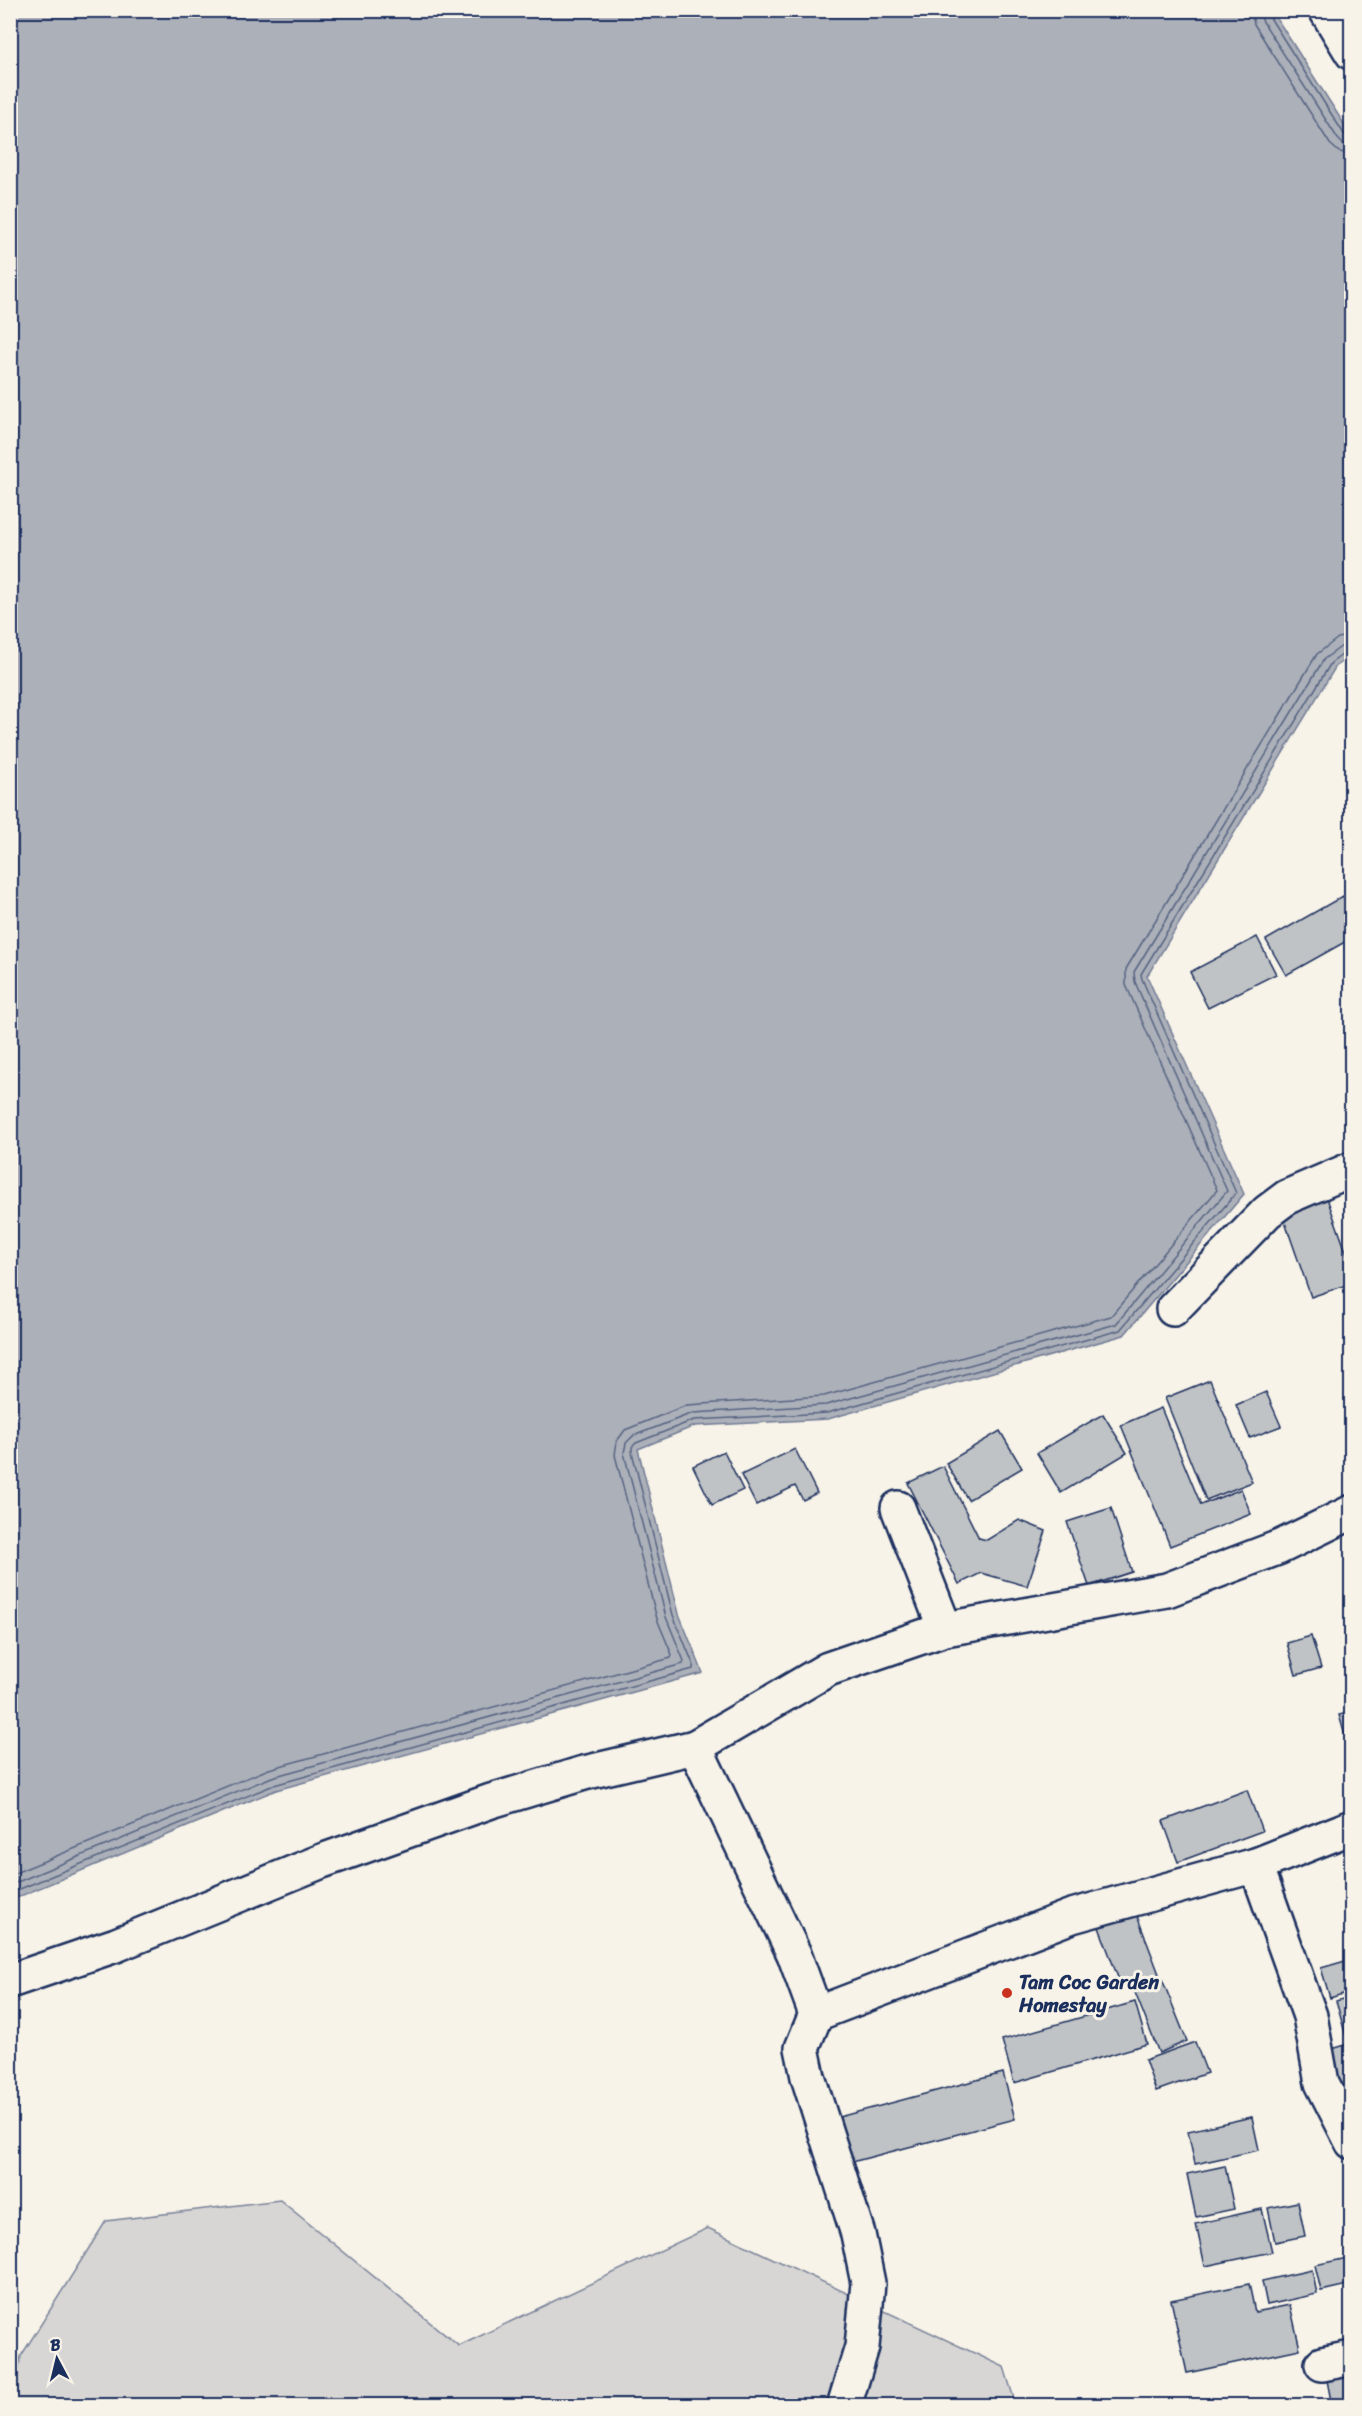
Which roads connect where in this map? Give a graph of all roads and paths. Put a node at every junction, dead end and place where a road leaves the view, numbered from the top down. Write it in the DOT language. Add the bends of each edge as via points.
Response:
graph roads {
  1 [pos="1326,10"];
  2 [pos="1352,53"];
  3 [pos="1352,1169"];
  4 [pos="1173,1310"];
  5 [pos="898,1508"];
  6 [pos="1352,1512"];
  7 [pos="945,1629"];
  8 [pos="695,1747"];
  9 [pos="1352,1827"];
  10 [pos="1256,1865"];
  11 [pos="10,1981"];
  12 [pos="816,2014"];
  13 [pos="1352,2142"];
  14 [pos="844,2406"];
  1 -- 2 [label="street"];
  3 -- 4 [label="street" via="1287,1197 1274,1207"];
  5 -- 7 [label="street"];
  6 -- 7 [label="street" via="1280,1547 1167,1590"];
  7 -- 8 [label="street" via="828,1669"];
  8 -- 11 [label="street" via="584,1773 491,1801 322,1861 116,1945"];
  8 -- 12 [label="street" via="794,1954"];
  9 -- 10 [label="street"];
  10 -- 12 [label="street" via="1072,1916"];
  10 -- 13 [label="street" via="1310,2016 1322,2083"];
  12 -- 14 [label="street" via="802,2048 858,2234 868,2283 862,2347"];
}
